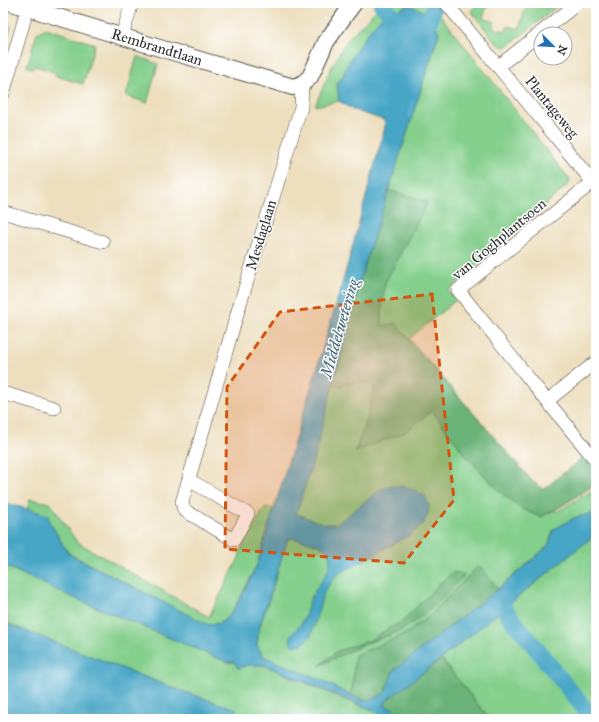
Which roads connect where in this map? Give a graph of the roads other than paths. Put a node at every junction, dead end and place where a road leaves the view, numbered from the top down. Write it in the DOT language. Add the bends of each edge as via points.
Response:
graph roads {
  1 [pos="12,3"];
  2 [pos="132,3"];
  3 [pos="354,3"];
  4 [pos="446,3"];
  5 [pos="578,3"];
  6 [pos="29,5"];
  7 [pos="122,36"];
  8 [pos="498,66"];
  9 [pos="302,84"];
  10 [pos="3,94"];
  11 [pos="594,184"];
  12 [pos="3,212"];
  13 [pos="103,242"];
  14 [pos="596,362"];
  15 [pos="3,393"];
  16 [pos="548,401"];
  17 [pos="54,408"];
  18 [pos="592,456"];
  19 [pos="189,480"];
  1 -- 6 [label="street, Rembrandtlaan"];
  2 -- 7 [label="street"];
  3 -- 9 [label="street" via="326,42 310,77"];
  4 -- 8 [label="street"];
  5 -- 8 [label="street"];
  6 -- 7 [label="street, Rembrandtlaan"];
  6 -- 10 [label="street"];
  7 -- 9 [label="street, Rembrandtlaan" via="293,87"];
  8 -- 11 [label="street, Plantageweg"];
  9 -- 19 [label="street, Mesdaglaan" via="301,107"];
  11 -- 16 [label="street, van Goghplantsoen" via="458,290"];
  12 -- 13 [label="street"];
  14 -- 16 [label="street"];
  15 -- 17 [label="street"];
  16 -- 18 [label="street, van Goghplantsoen"];
  19 -- 19 [label="street, Mesdaglaan" via="182,502 184,510 234,540 248,514"];
}
